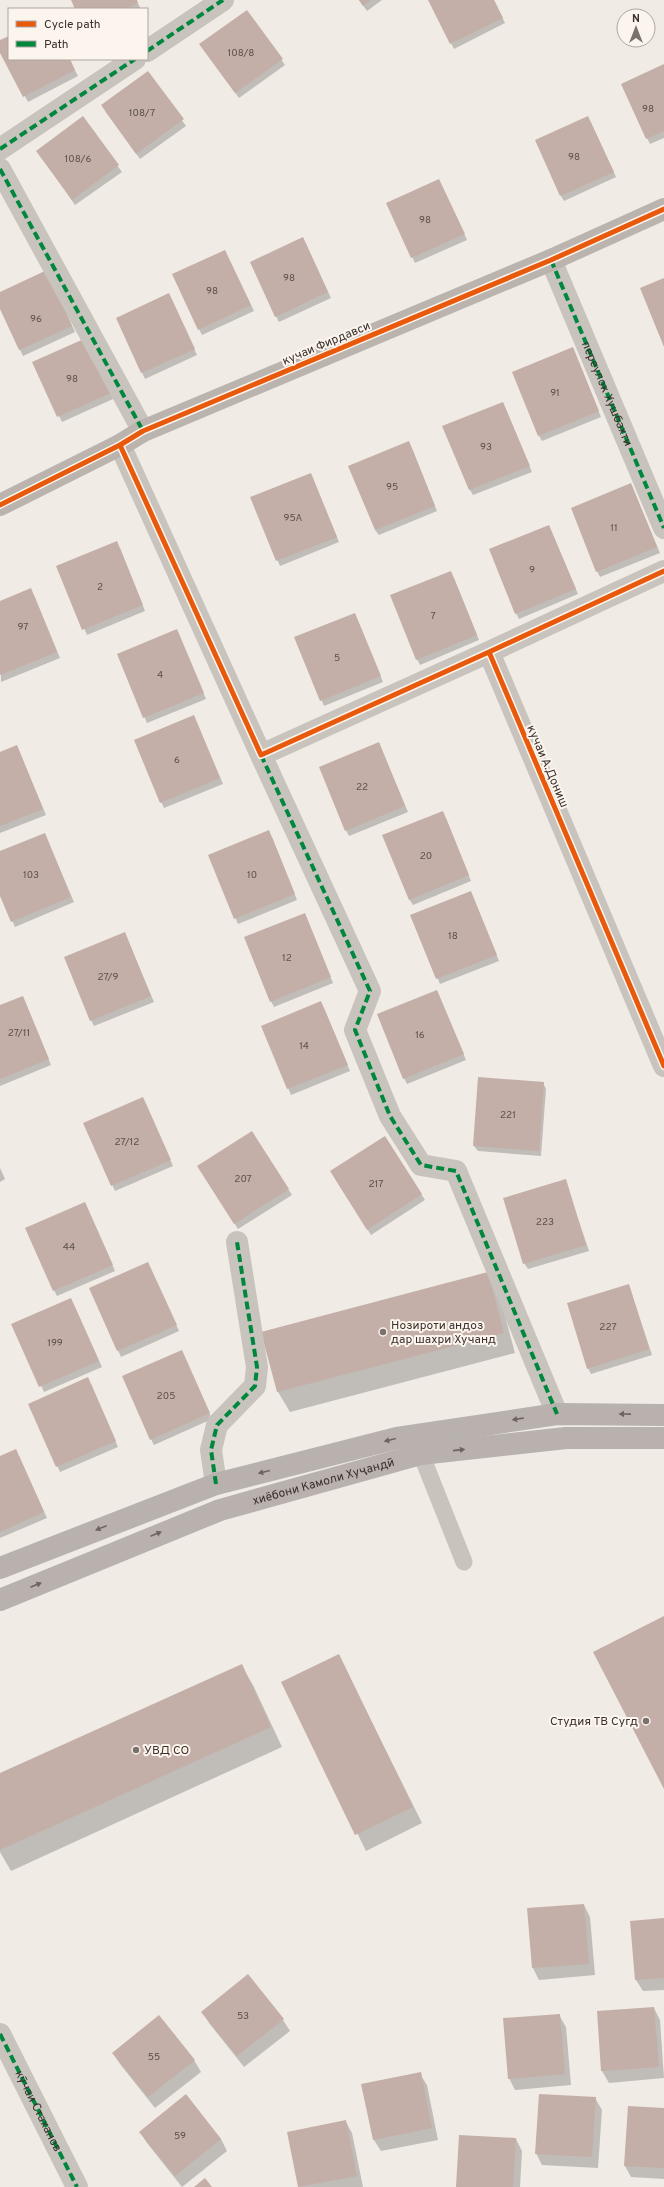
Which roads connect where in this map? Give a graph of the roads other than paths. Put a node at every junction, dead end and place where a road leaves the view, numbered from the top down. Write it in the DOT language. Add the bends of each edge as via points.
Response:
graph roads {
  1 [pos="223,0"];
  2 [pos="148,50"];
  3 [pos="134,60"];
  4 [pos="0,149"];
  5 [pos="0,170"];
  6 [pos="664,209"];
  7 [pos="551,260"];
  8 [pos="143,431"];
  9 [pos="120,445"];
  10 [pos="0,505"];
  11 [pos="664,528"];
  12 [pos="664,571"];
  13 [pos="489,652"];
  14 [pos="261,755"];
  15 [pos="664,1066"];
  16 [pos="238,1242"];
  17 [pos="556,1414"];
  18 [pos="664,1415"];
  19 [pos="664,1438"];
  20 [pos="421,1454"];
  21 [pos="216,1484"];
  22 [pos="464,1562"];
  23 [pos="0,1568"];
  24 [pos="0,1600"];
  25 [pos="0,2034"];
  26 [pos="77,2187"];
  1 -- 2 [label="street"];
  3 -- 4 [label="street"];
  5 -- 8 [label="street"];
  6 -- 7 [label="street, кучаи Фирдавси"];
  7 -- 8 [label="street, кучаи Фирдавси"];
  7 -- 11 [label="street, переулок Хушбахти"];
  8 -- 9 [label="street, кучаи Фирдавси"];
  9 -- 10 [label="street, кучаи Фирдавси"];
  9 -- 14 [label="street"];
  12 -- 13 [label="street"];
  13 -- 14 [label="street"];
  13 -- 15 [label="street, кучаи А.Дониш"];
  14 -- 17 [label="street" via="370,992 355,1030 390,1116 421,1165 456,1171"];
  16 -- 21 [label="street" via="257,1367 255,1386 217,1425 211,1450"];
  18 -- 17 [label="main road, хиёбони Камоли Хуҷандӣ, one-way"];
  17 -- 21 [label="main road, хиёбони Камоли Хуҷандӣ, one-way" via="397,1438"];
  20 -- 19 [label="main road, хиёбони Камоли Хуҷандӣ, one-way" via="566,1438"];
  20 -- 22 [label="lane"];
  24 -- 20 [label="main road, хиёбони Камоли Хуҷандӣ, one-way" via="220,1510"];
  21 -- 23 [label="main road, хиёбони Камоли Хуҷандӣ, one-way"];
  25 -- 26 [label="street, кӯчаи Стаханов"];
}
